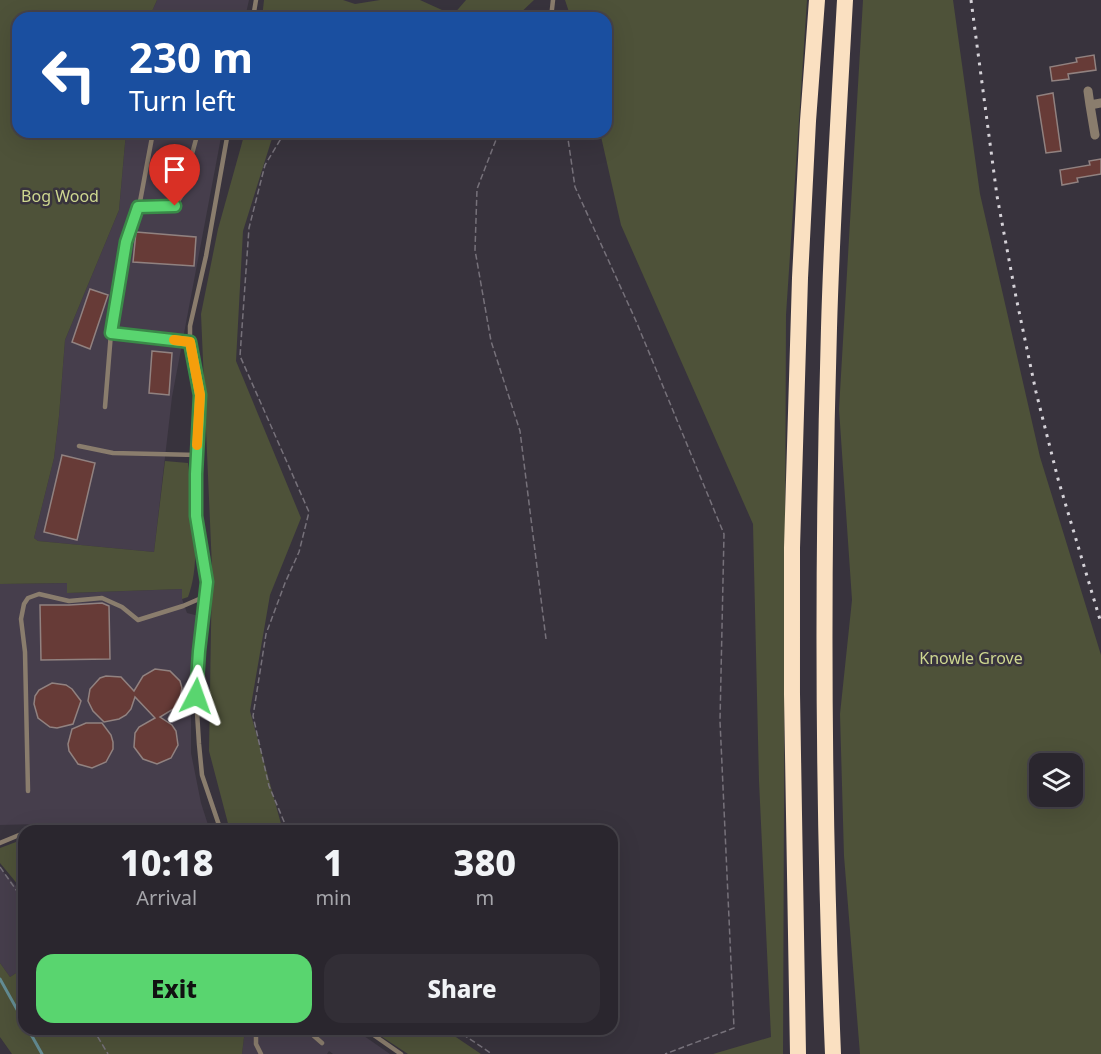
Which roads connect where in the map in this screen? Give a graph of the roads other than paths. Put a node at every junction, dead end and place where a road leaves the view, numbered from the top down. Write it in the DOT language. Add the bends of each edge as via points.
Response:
graph roads {
  1 [pos="817,0"];
  2 [pos="845,0"];
  3 [pos="1088,91"];
  4 [pos="1101,103"];
  5 [pos="1090,105"];
  6 [pos="1095,135"];
  7 [pos="152,138"];
  8 [pos="196,138"];
  9 [pos="227,138"];
  10 [pos="138,207"];
  11 [pos="111,333"];
  12 [pos="190,342"];
  13 [pos="105,406"];
  14 [pos="79,447"];
  15 [pos="197,455"];
  16 [pos="206,596"];
  17 [pos="28,791"];
  18 [pos="219,825"];
  19 [pos="18,836"];
  20 [pos="0,843"];
  21 [pos="255,1035"];
  22 [pos="313,1035"];
  23 [pos="374,1035"];
  24 [pos="322,1043"];
  25 [pos="261,1054"];
  26 [pos="401,1054"];
  27 [pos="798,1054"];
  28 [pos="833,1054"];
  1 -- 27 [label="highway" via="800,278 792,548"];
  2 -- 28 [label="highway" via="829,326 825,532 827,916"];
  3 -- 5 [label="street"];
  4 -- 5 [label="street"];
  5 -- 6 [label="street"];
  7 -- 10 [label="lane"];
  8 -- 10 [label="lane" via="190,182 175,206"];
  9 -- 12 [label="lane" via="193,306"];
  10 -- 11 [label="lane" via="126,242"];
  11 -- 12 [label="lane"];
  11 -- 13 [label="lane"];
  12 -- 15 [label="lane" via="200,395"];
  14 -- 15 [label="lane" via="113,453"];
  15 -- 16 [label="lane" via="196,516"];
  16 -- 17 [label="lane" via="138,620 102,598 69,601 39,594 28,598 21,619 26,652"];
  16 -- 18 [label="lane" via="196,696 202,776"];
  19 -- 20 [label="lane"];
  21 -- 25 [label="lane"];
  22 -- 24 [label="lane"];
  23 -- 26 [label="lane"];
}
